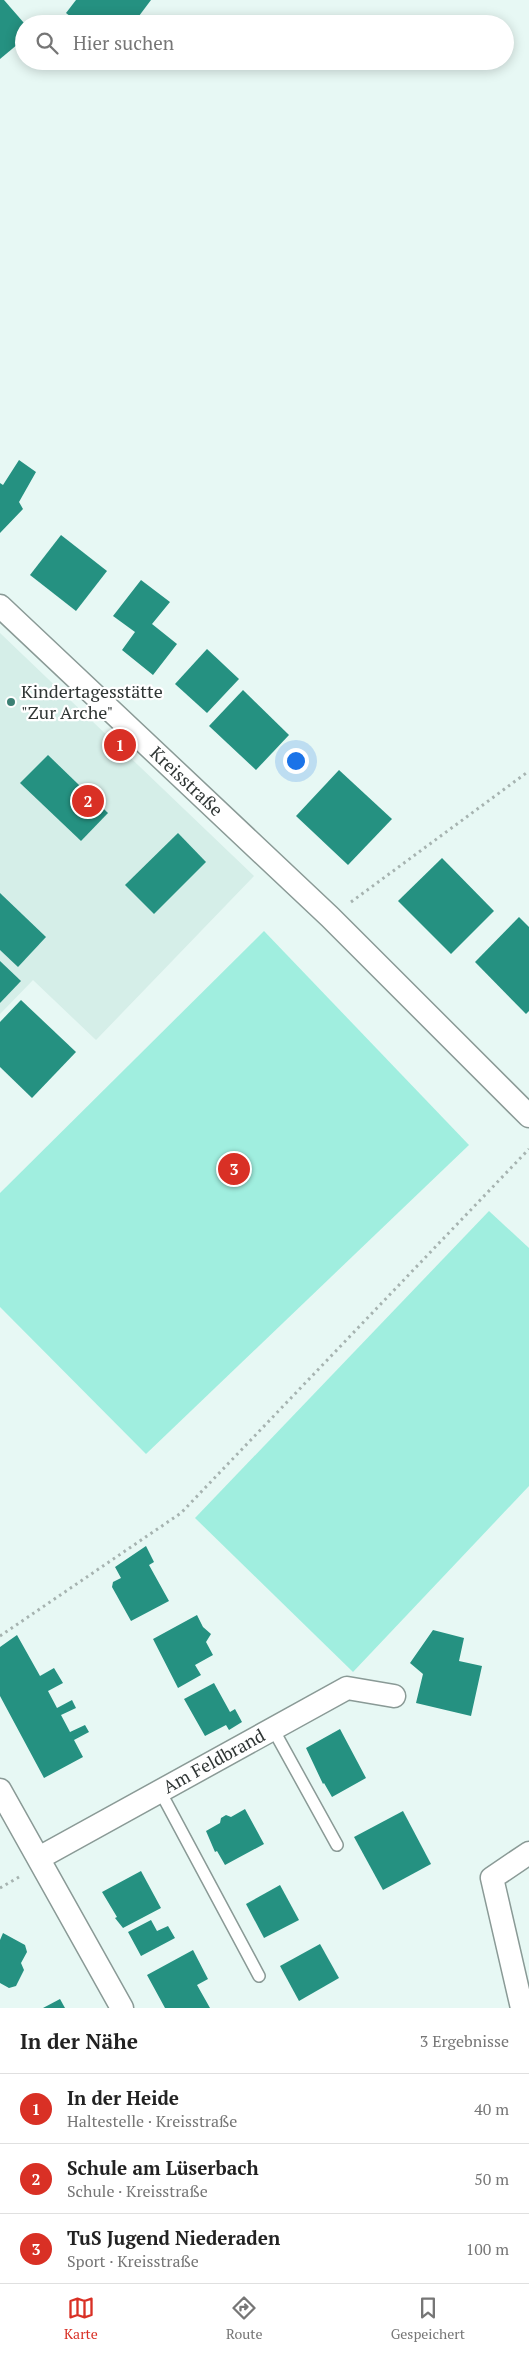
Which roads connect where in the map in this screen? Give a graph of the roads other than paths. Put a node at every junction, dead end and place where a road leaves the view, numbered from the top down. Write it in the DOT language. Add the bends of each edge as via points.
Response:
graph roads {
  1 [pos="0,606"];
  2 [pos="529,1116"];
  3 [pos="394,1696"];
  4 [pos="273,1729"];
  5 [pos="0,1790"];
  6 [pos="160,1791"];
  7 [pos="337,1845"];
  8 [pos="529,1853"];
  9 [pos="39,1858"];
  10 [pos="259,1976"];
  11 [pos="122,2008"];
  12 [pos="522,2008"];
  1 -- 2 [label="street, Kreisstraße" via="330,917"];
  3 -- 4 [label="street, Am Feldbrand" via="347,1688"];
  4 -- 6 [label="street, Am Feldbrand"];
  4 -- 7 [label="lane"];
  5 -- 9 [label="street"];
  6 -- 9 [label="street, Am Feldbrand"];
  6 -- 10 [label="lane"];
  8 -- 12 [label="street" via="492,1878"];
  9 -- 11 [label="street"];
}
